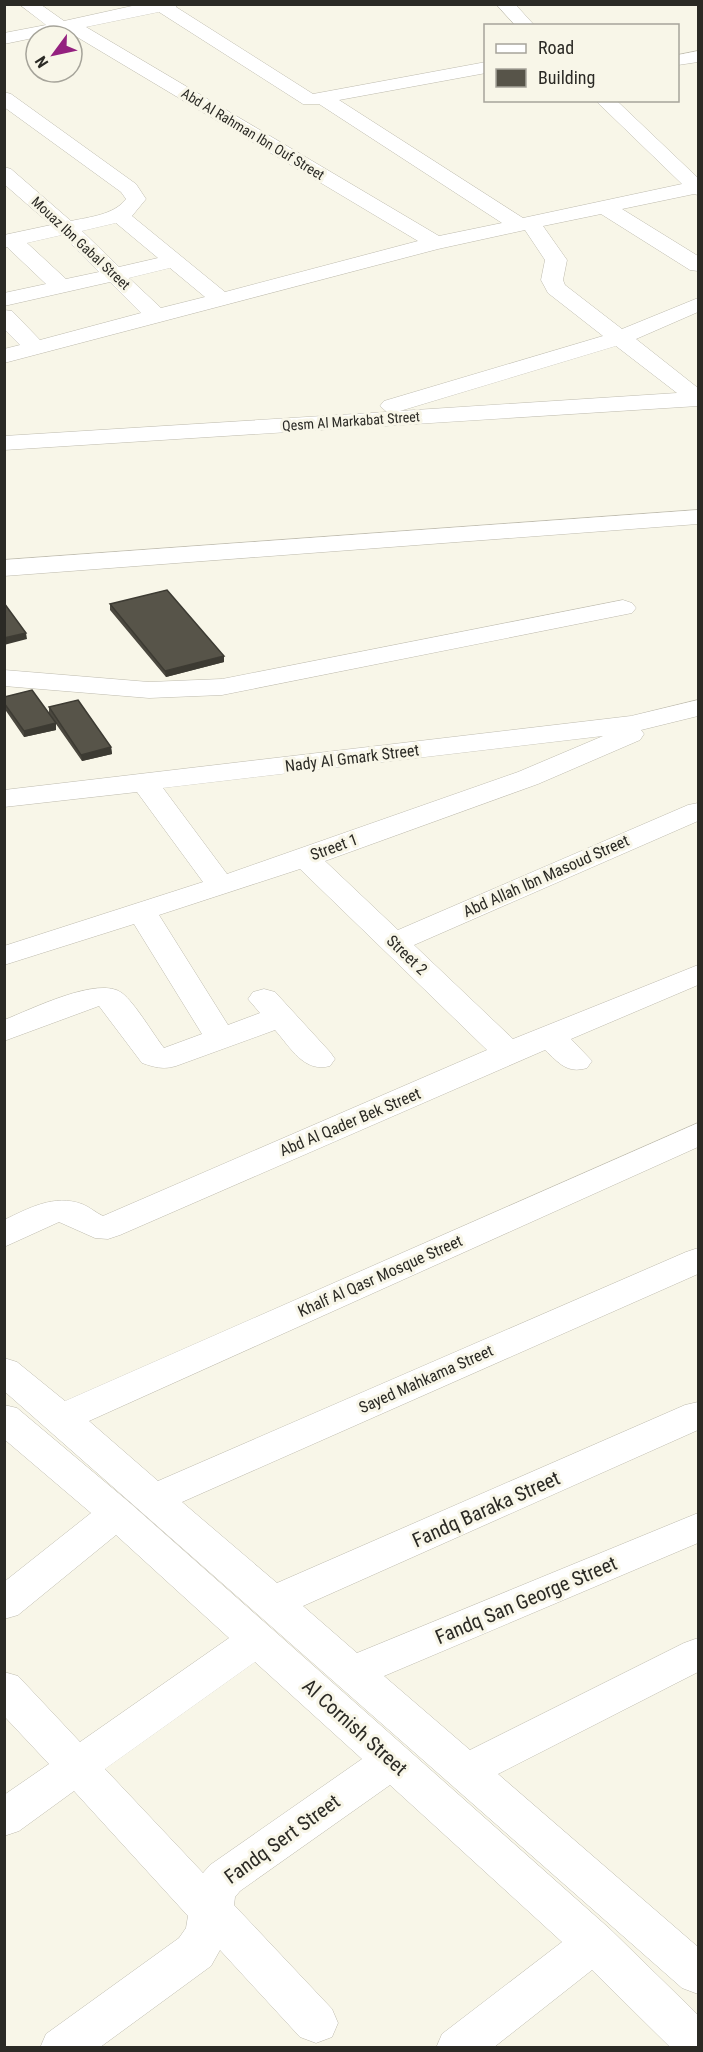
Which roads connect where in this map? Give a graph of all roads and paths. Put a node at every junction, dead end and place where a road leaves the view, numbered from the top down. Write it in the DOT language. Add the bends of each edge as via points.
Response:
graph roads {
  1 [pos="28,4"];
  2 [pos="505,4"];
  3 [pos="166,5"];
  4 [pos="104,11"];
  5 [pos="62,24"];
  6 [pos="70,24"];
  7 [pos="524,24"];
  8 [pos="24,35"];
  9 [pos="84,37"];
  10 [pos="4,39"];
  11 [pos="699,57"];
  12 [pos="679,60"];
  13 [pos="484,67"];
  14 [pos="4,98"];
  15 [pos="324,99"];
  16 [pos="606,102"];
  17 [pos="4,173"];
  18 [pos="698,188"];
  19 [pos="604,207"];
  20 [pos="119,215"];
  21 [pos="525,224"];
  22 [pos="67,228"];
  23 [pos="8,240"];
  24 [pos="436,243"];
  25 [pos="174,261"];
  26 [pos="699,266"];
  27 [pos="116,274"];
  28 [pos="62,287"];
  29 [pos="219,298"];
  30 [pos="4,300"];
  31 [pos="699,304"];
  32 [pos="4,316"];
  33 [pos="156,316"];
  34 [pos="622,338"];
  35 [pos="35,348"];
  36 [pos="4,356"];
  37 [pos="698,399"];
  38 [pos="339,422"];
  39 [pos="4,443"];
  40 [pos="699,517"];
  41 [pos="4,568"];
  42 [pos="623,608"];
  43 [pos="4,678"];
  44 [pos="699,708"];
  45 [pos="657,720"];
  46 [pos="145,783"];
  47 [pos="4,799"];
  48 [pos="699,810"];
  49 [pos="305,858"];
  50 [pos="220,885"];
  51 [pos="141,911"];
  52 [pos="394,943"];
  53 [pos="4,956"];
  54 [pos="699,974"];
  55 [pos="4,1031"];
  56 [pos="550,1036"];
  57 [pos="221,1039"];
  58 [pos="510,1053"];
  59 [pos="319,1059"];
  60 [pos="576,1061"];
  61 [pos="699,1134"];
  62 [pos="4,1235"];
  63 [pos="699,1260"];
  64 [pos="4,1371"];
  65 [pos="699,1415"];
  66 [pos="4,1418"];
  67 [pos="61,1418"];
  68 [pos="154,1498"];
  69 [pos="117,1514"];
  70 [pos="699,1527"];
  71 [pos="273,1602"];
  72 [pos="4,1604"];
  73 [pos="256,1639"];
  74 [pos="699,1654"];
  75 [pos="353,1672"];
  76 [pos="4,1688"];
  77 [pos="392,1761"];
  78 [pos="78,1766"];
  79 [pos="466,1771"];
  80 [pos="4,1818"];
  81 [pos="211,1909"];
  82 [pos="594,1943"];
  83 [pos="696,1966"];
  84 [pos="316,2023"];
  85 [pos="694,2031"];
  86 [pos="62,2048"];
  87 [pos="458,2048"];
  1 -- 5 [label="street, Abd Al Rahman Ibn Ouf Street"];
  2 -- 7 [label="street"];
  3 -- 4 [label="street"];
  3 -- 15 [label="street" via="306,98"];
  4 -- 6 [label="street"];
  8 -- 10 [label="street"];
  9 -- 24 [label="street, Abd Al Rahman Ibn Ouf Street"];
  11 -- 12 [label="street"];
  13 -- 15 [label="street"];
  14 -- 20 [label="street" via="129,188 136,199 134,205"];
  15 -- 21 [label="street"];
  16 -- 18 [label="street"];
  17 -- 22 [label="street, Mouaz Ibn Gabal Street"];
  18 -- 19 [label="street"];
  19 -- 21 [label="street"];
  19 -- 26 [label="street"];
  20 -- 22 [label="street"];
  20 -- 25 [label="street"];
  21 -- 24 [label="street"];
  21 -- 34 [label="street" via="556,260 552,280 556,288"];
  22 -- 23 [label="street"];
  22 -- 27 [label="street, Mouaz Ibn Gabal Street"];
  23 -- 28 [label="street"];
  24 -- 29 [label="street"];
  25 -- 27 [label="street"];
  25 -- 29 [label="street"];
  27 -- 28 [label="street"];
  27 -- 33 [label="street, Mouaz Ibn Gabal Street"];
  28 -- 30 [label="street"];
  29 -- 33 [label="street"];
  31 -- 34 [label="street"];
  32 -- 35 [label="street"];
  33 -- 35 [label="street"];
  34 -- 37 [label="street"];
  34 -- 38 [label="street"];
  35 -- 36 [label="street"];
  37 -- 38 [label="street, Qesm Al Markabat Street"];
  38 -- 39 [label="street, Qesm Al Markabat Street"];
  40 -- 41 [label="street"];
  42 -- 43 [label="street" via="222,687 150,690"];
  44 -- 45 [label="street, Nady Al Gmark Street"];
  45 -- 46 [label="street, Nady Al Gmark Street"];
  45 -- 49 [label="street, Street 1" via="528,778"];
  46 -- 47 [label="street, Nady Al Gmark Street"];
  46 -- 50 [label="street"];
  48 -- 52 [label="street, Abd Allah Ibn Masoud Street"];
  49 -- 50 [label="street, Street 1"];
  49 -- 52 [label="street, Street 2"];
  50 -- 51 [label="street, Street 1"];
  51 -- 53 [label="street, Street 1"];
  51 -- 57 [label="street"];
  52 -- 58 [label="street, Street 2"];
  54 -- 56 [label="street, Abd Al Qader Bek Street"];
  55 -- 57 [label="street" via="99,995 113,1001 156,1058 170,1058"];
  56 -- 58 [label="street, Abd Al Qader Bek Street"];
  56 -- 60 [label="street"];
  57 -- 59 [label="street" via="272,1008"];
  58 -- 62 [label="street, Abd Al Qader Bek Street" via="108,1227 91,1226 70,1212 58,1210"];
  61 -- 67 [label="street, Khalf Al Qasr Mosque Street"];
  63 -- 68 [label="street, Sayed Mahkama Street"];
  64 -- 67 [label="street"];
  65 -- 71 [label="street, Fandq Baraka Street"];
  66 -- 69 [label="street, Al Cornish Street"];
  67 -- 68 [label="street"];
  68 -- 71 [label="street"];
  69 -- 72 [label="street"];
  69 -- 73 [label="street, Al Cornish Street"];
  70 -- 75 [label="street, Fandq San George Street"];
  71 -- 75 [label="street"];
  73 -- 77 [label="street, Al Cornish Street"];
  73 -- 78 [label="street"];
  74 -- 79 [label="street"];
  75 -- 79 [label="street"];
  76 -- 78 [label="street"];
  77 -- 81 [label="street, Fandq Sert Street" via="225,1878 214,1890"];
  77 -- 82 [label="street, Al Cornish Street"];
  78 -- 80 [label="street"];
  78 -- 81 [label="street"];
  79 -- 83 [label="street"];
  81 -- 84 [label="street"];
  81 -- 86 [label="street, Fandq Sert Street" via="207,1933 195,1952"];
  82 -- 85 [label="street, Al Cornish Street"];
  82 -- 87 [label="street"];
}
